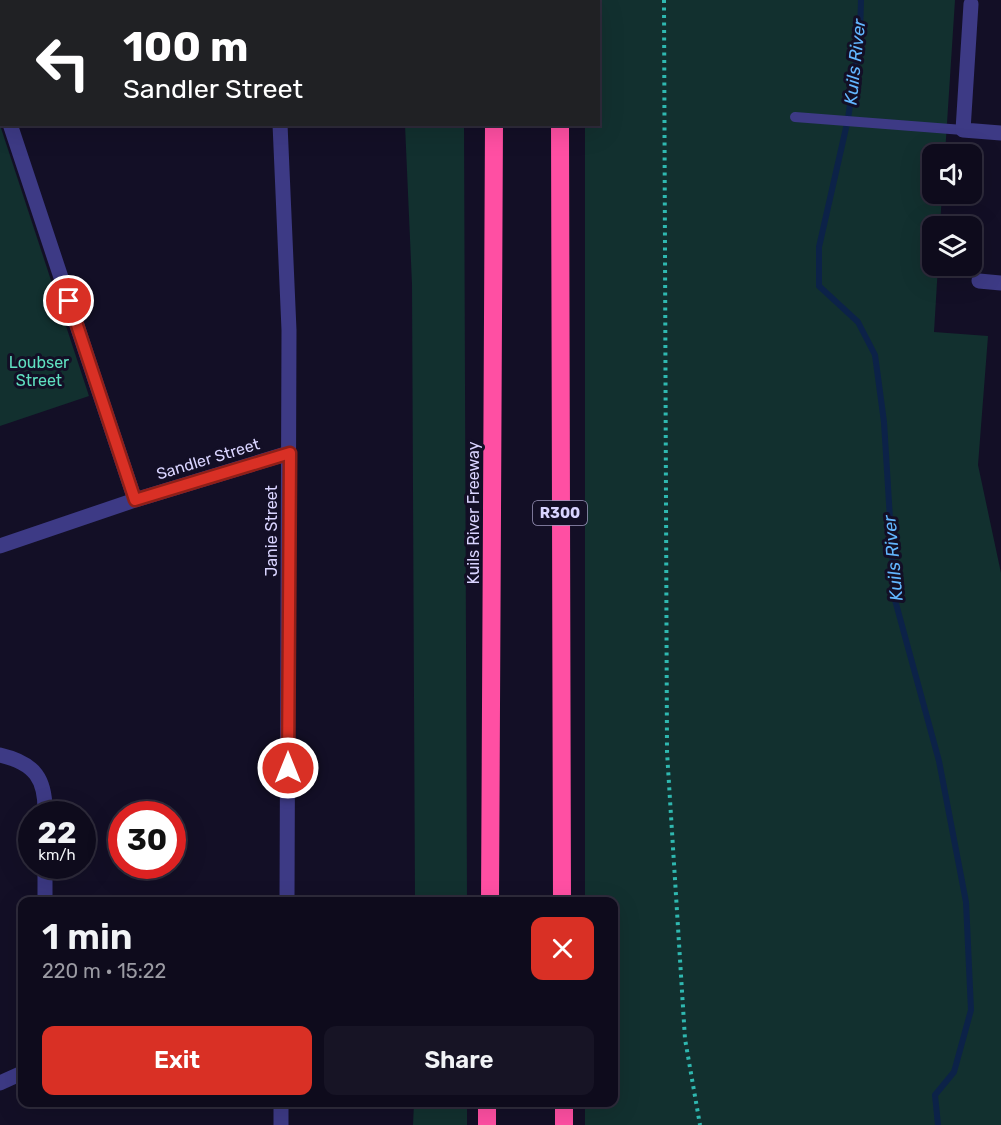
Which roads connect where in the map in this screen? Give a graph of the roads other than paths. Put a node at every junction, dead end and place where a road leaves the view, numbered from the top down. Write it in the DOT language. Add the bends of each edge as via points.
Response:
graph roads {
  1 [pos="970,4"];
  2 [pos="795,117"];
  3 [pos="11,126"];
  4 [pos="280,126"];
  5 [pos="494,126"];
  6 [pos="560,126"];
  7 [pos="963,130"];
  8 [pos="1001,133"];
  9 [pos="979,281"];
  10 [pos="1001,283"];
  11 [pos="290,453"];
  12 [pos="135,500"];
  13 [pos="0,546"];
  14 [pos="0,755"];
  15 [pos="44,801"];
  16 [pos="45,879"];
  17 [pos="45,897"];
  18 [pos="287,897"];
  19 [pos="490,897"];
  20 [pos="562,897"];
  21 [pos="18,1075"];
  22 [pos="0,1083"];
  23 [pos="281,1107"];
  24 [pos="487,1107"];
  25 [pos="564,1107"];
  26 [pos="281,1125"];
  27 [pos="487,1125"];
  28 [pos="564,1125"];
  1 -- 7 [label="street"];
  2 -- 7 [label="lane"];
  3 -- 12 [label="street"];
  4 -- 11 [label="street, Janie Street"];
  5 -- 19 [label="highway, Kuils River Freeway"];
  6 -- 20 [label="highway, R300"];
  7 -- 8 [label="street"];
  9 -- 10 [label="street"];
  11 -- 12 [label="street, Sandler Street"];
  11 -- 18 [label="street, Janie Street"];
  12 -- 13 [label="street, Sandler Street"];
  14 -- 15 [label="street" via="23,762 37,774"];
  16 -- 17 [label="street"];
  21 -- 22 [label="street"];
  23 -- 26 [label="street"];
  24 -- 27 [label="highway"];
  25 -- 28 [label="highway"];
}
